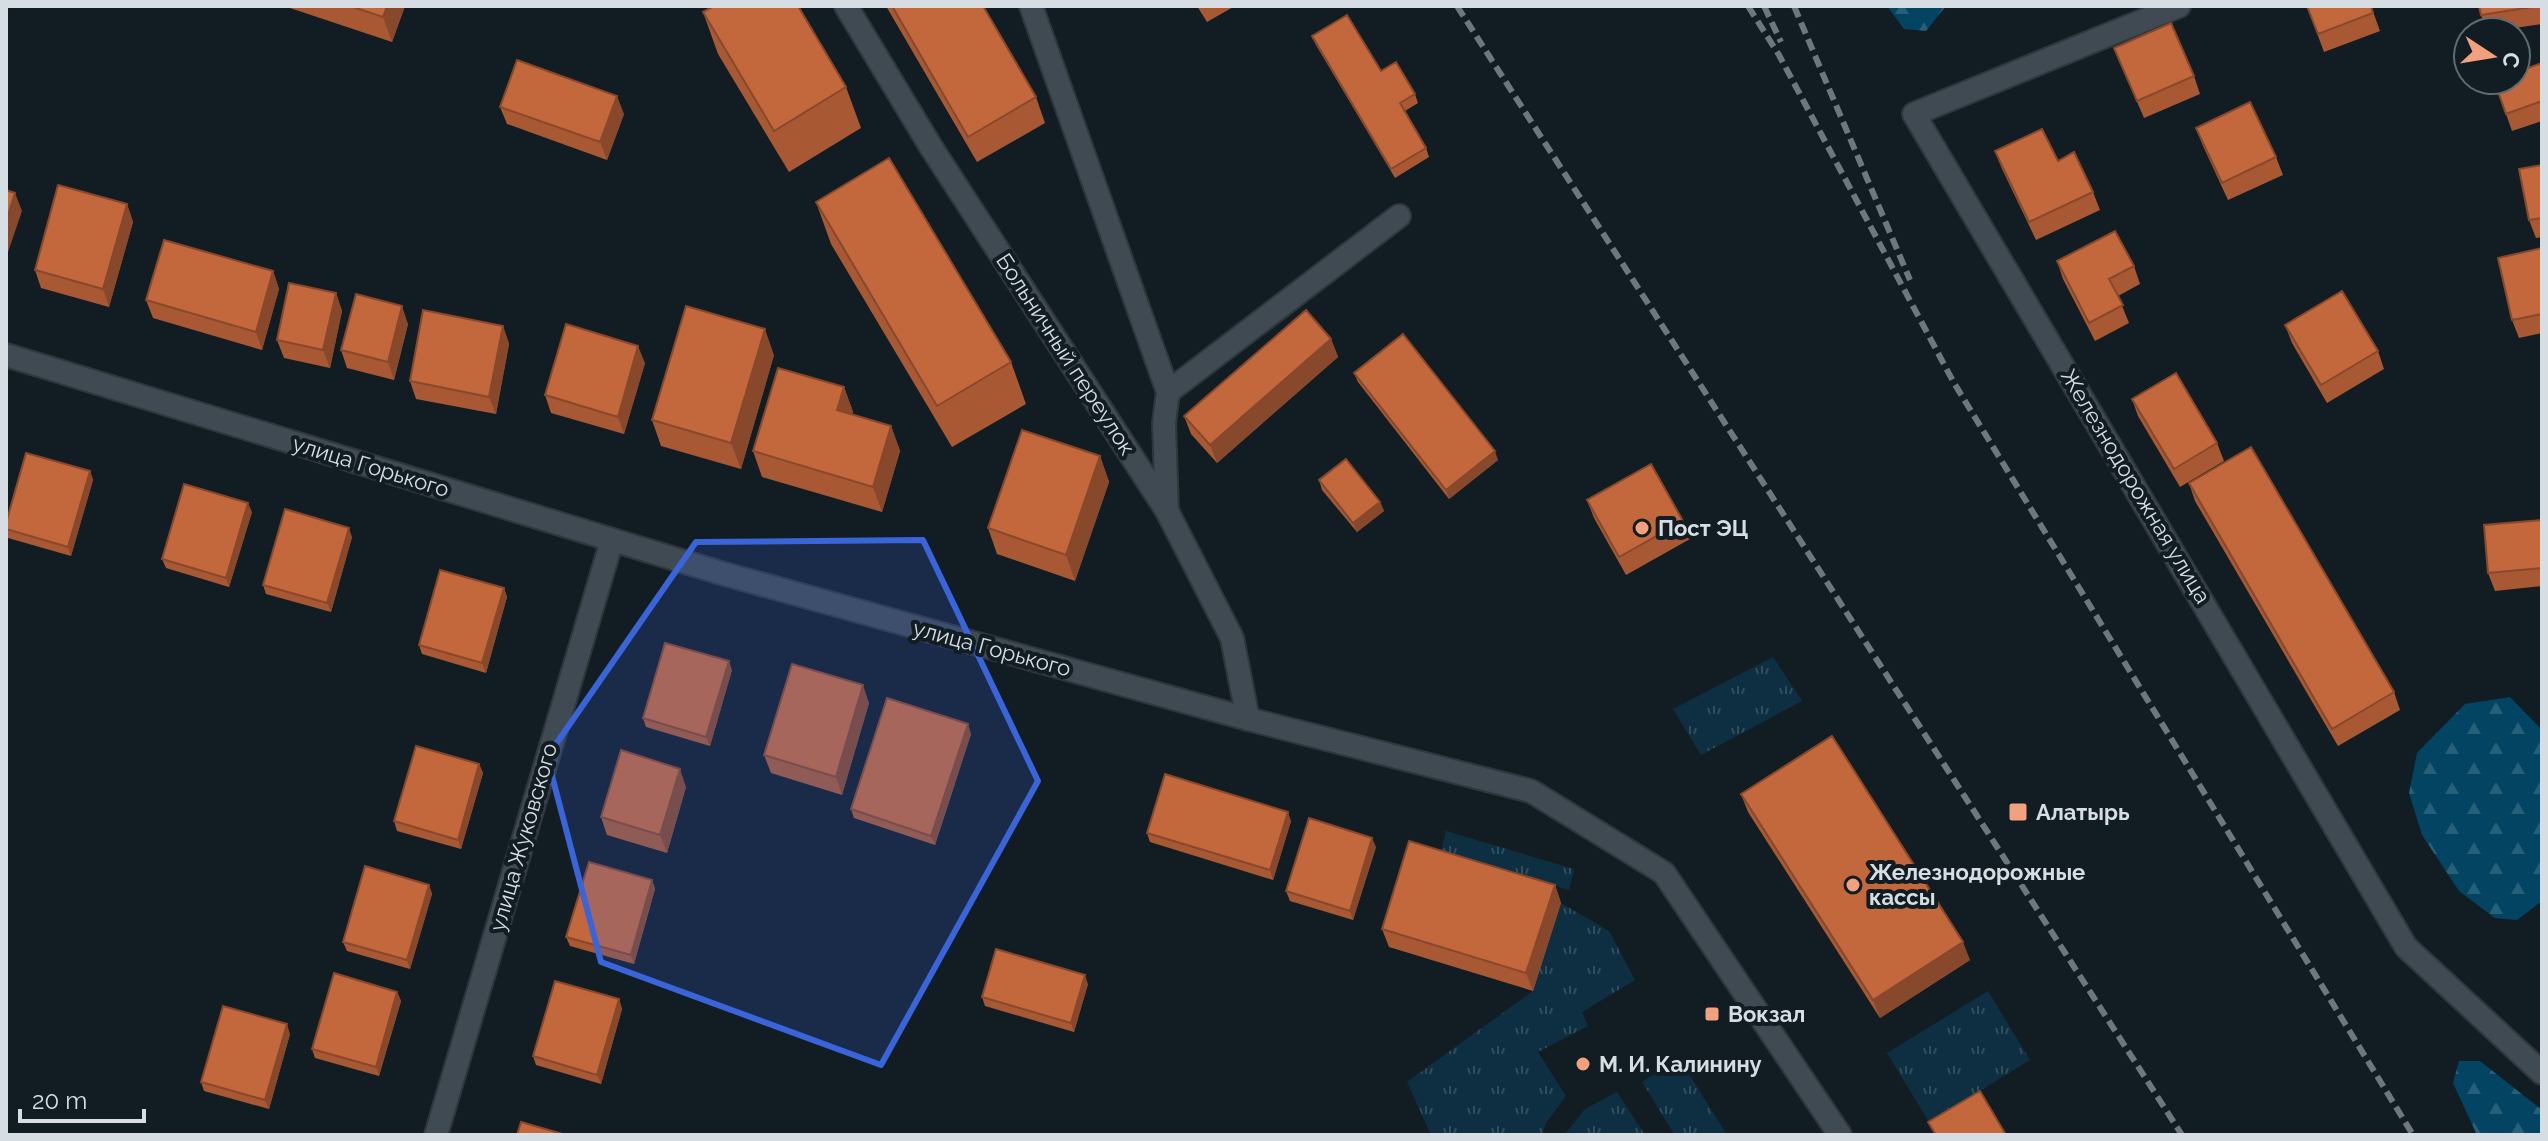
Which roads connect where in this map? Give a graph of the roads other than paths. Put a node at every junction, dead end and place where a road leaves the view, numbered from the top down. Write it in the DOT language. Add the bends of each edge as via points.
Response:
graph roads {
  1 [pos="846,6"];
  2 [pos="1031,6"];
  3 [pos="2179,6"];
  4 [pos="1399,216"];
  5 [pos="6,355"];
  6 [pos="1168,392"];
  7 [pos="1167,511"];
  8 [pos="612,540"];
  9 [pos="1248,719"];
  10 [pos="2542,1073"];
  11 [pos="436,1135"];
  12 [pos="1840,1135"];
  1 -- 7 [label="street, Больничный переулок"];
  2 -- 6 [label="street"];
  3 -- 10 [label="street, Железнодорожная улица" via="1914,114 2406,947"];
  4 -- 6 [label="street"];
  5 -- 8 [label="street, улица Горького"];
  6 -- 7 [label="street"];
  7 -- 9 [label="street, Больничный переулок" via="1232,638"];
  8 -- 9 [label="street, улица Горького"];
  8 -- 11 [label="street, улица Жуковского"];
  9 -- 12 [label="street, улица Горького" via="1531,791 1664,873"];
}
